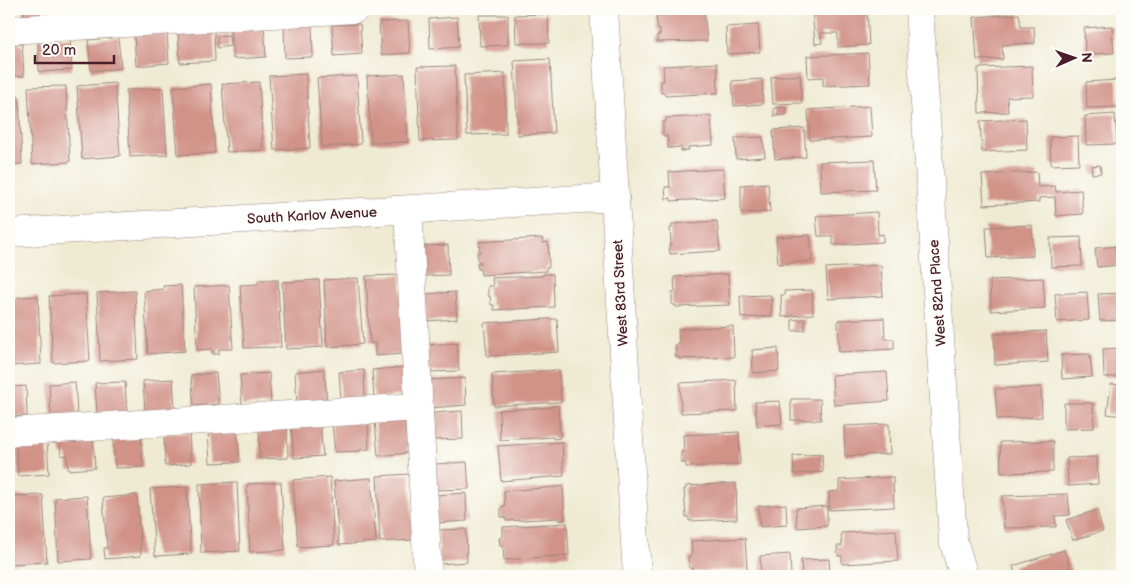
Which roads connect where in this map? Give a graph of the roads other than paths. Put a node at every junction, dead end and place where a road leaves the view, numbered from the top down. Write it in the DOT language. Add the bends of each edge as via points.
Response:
graph roads {
  1 [pos="355,9"];
  2 [pos="604,9"];
  3 [pos="919,9"];
  4 [pos="9,30"];
  5 [pos="615,197"];
  6 [pos="408,210"];
  7 [pos="9,233"];
  8 [pos="419,407"];
  9 [pos="9,432"];
  10 [pos="428,576"];
  11 [pos="637,576"];
  12 [pos="964,576"];
  1 -- 4 [label="street"];
  2 -- 5 [label="street, West 83rd Street"];
  3 -- 12 [label="street, West 82nd Place" via="953,540"];
  5 -- 6 [label="street, South Karlov Avenue"];
  5 -- 11 [label="street, West 83rd Street"];
  6 -- 7 [label="street, South Karlov Avenue"];
  6 -- 8 [label="street"];
  8 -- 9 [label="street"];
  8 -- 10 [label="street"];
}
